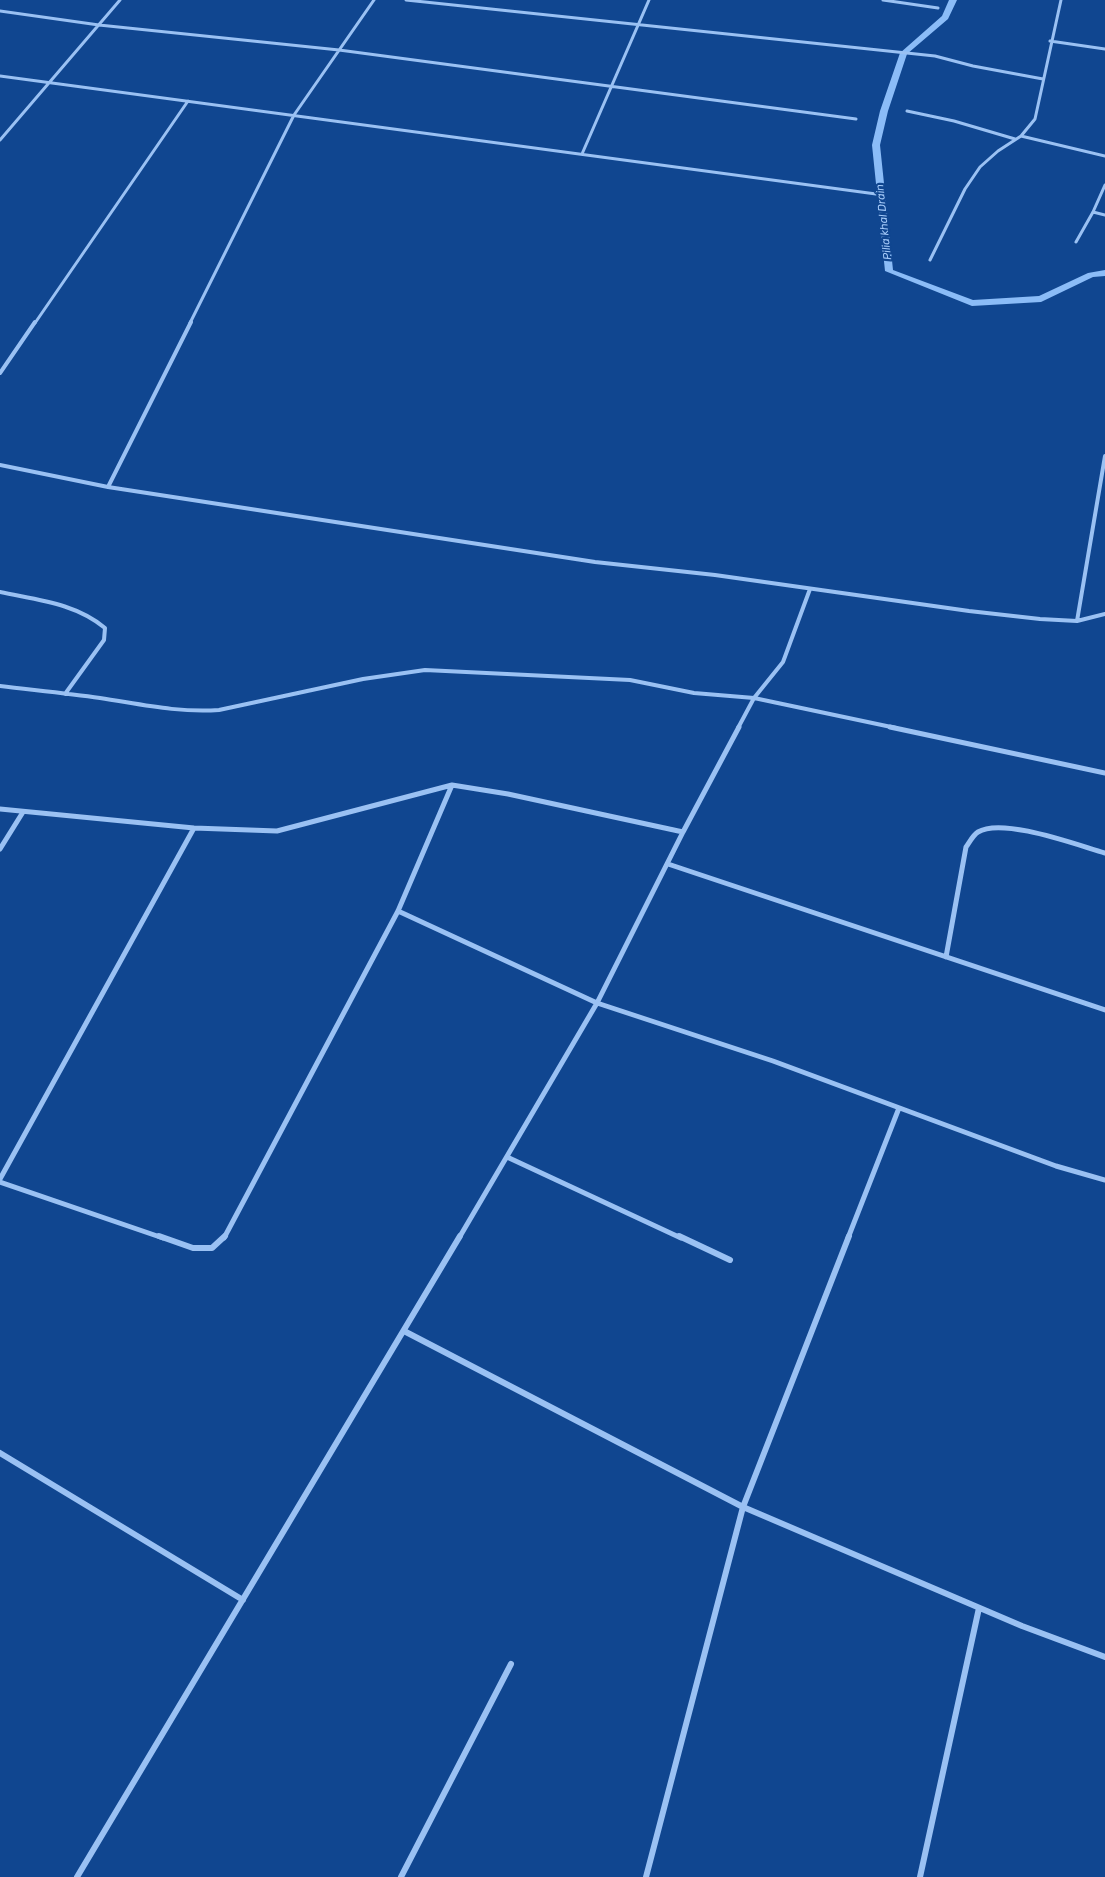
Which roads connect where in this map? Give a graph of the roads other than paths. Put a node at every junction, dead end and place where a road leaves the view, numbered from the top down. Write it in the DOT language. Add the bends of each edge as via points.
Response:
graph roads {
  1 [pos="120,0"];
  2 [pos="374,0"];
  3 [pos="406,0"];
  4 [pos="648,0"];
  5 [pos="882,0"];
  6 [pos="1061,0"];
  7 [pos="938,8"];
  8 [pos="0,11"];
  9 [pos="98,25"];
  10 [pos="637,25"];
  11 [pos="1050,41"];
  12 [pos="1105,49"];
  13 [pos="340,50"];
  14 [pos="0,76"];
  15 [pos="1043,79"];
  16 [pos="48,82"];
  17 [pos="611,86"];
  18 [pos="188,101"];
  19 [pos="907,110"];
  20 [pos="294,116"];
  21 [pos="856,119"];
  22 [pos="1021,136"];
  23 [pos="1015,139"];
  24 [pos="0,140"];
  25 [pos="582,154"];
  26 [pos="1105,156"];
  27 [pos="1105,185"];
  28 [pos="876,194"];
  29 [pos="1093,212"];
  30 [pos="1105,215"];
  31 [pos="1076,242"];
  32 [pos="930,260"];
  33 [pos="0,373"];
  34 [pos="1105,456"];
  35 [pos="0,465"];
  36 [pos="108,487"];
  37 [pos="810,589"];
  38 [pos="0,592"];
  39 [pos="1105,614"];
  40 [pos="1077,621"];
  41 [pos="0,686"];
  42 [pos="65,694"];
  43 [pos="754,698"];
  44 [pos="1105,773"];
  45 [pos="452,784"];
  46 [pos="0,809"];
  47 [pos="23,812"];
  48 [pos="194,828"];
  49 [pos="683,832"];
  50 [pos="0,849"];
  51 [pos="1105,853"];
  52 [pos="668,864"];
  53 [pos="398,911"];
  54 [pos="946,957"];
  55 [pos="597,1003"];
  56 [pos="1105,1010"];
  57 [pos="899,1108"];
  58 [pos="507,1157"];
  59 [pos="0,1180"];
  60 [pos="1105,1180"];
  61 [pos="730,1260"];
  62 [pos="404,1331"];
  63 [pos="0,1453"];
  64 [pos="743,1507"];
  65 [pos="243,1600"];
  66 [pos="979,1608"];
  67 [pos="1105,1657"];
  68 [pos="511,1664"];
  69 [pos="77,1877"];
  70 [pos="401,1877"];
  71 [pos="646,1877"];
  72 [pos="920,1877"];
  1 -- 9 [label="street"];
  2 -- 13 [label="street"];
  3 -- 10 [label="street"];
  4 -- 10 [label="street"];
  5 -- 7 [label="street"];
  6 -- 11 [label="street"];
  8 -- 9 [label="street"];
  9 -- 13 [label="street"];
  9 -- 16 [label="street"];
  10 -- 15 [label="street" via="914,53"];
  10 -- 17 [label="street"];
  11 -- 12 [label="street"];
  11 -- 15 [label="street"];
  13 -- 17 [label="street"];
  13 -- 20 [label="street"];
  14 -- 16 [label="street"];
  15 -- 22 [label="street" via="1035,119"];
  16 -- 18 [label="street"];
  16 -- 24 [label="street"];
  17 -- 21 [label="street"];
  17 -- 25 [label="street"];
  18 -- 20 [label="street"];
  18 -- 33 [label="street"];
  19 -- 23 [label="street"];
  20 -- 25 [label="street"];
  20 -- 36 [label="street"];
  22 -- 23 [label="street"];
  22 -- 26 [label="street"];
  23 -- 32 [label="street" via="980,167"];
  25 -- 28 [label="street"];
  27 -- 29 [label="street"];
  29 -- 30 [label="street"];
  29 -- 31 [label="street"];
  34 -- 40 [label="street"];
  35 -- 36 [label="street"];
  36 -- 37 [label="street" via="595,562"];
  37 -- 40 [label="street" via="969,611"];
  37 -- 43 [label="street" via="783,662"];
  38 -- 42 [label="street" via="68,606 105,628 104,640"];
  39 -- 40 [label="street"];
  41 -- 42 [label="street"];
  42 -- 43 [label="street" via="196,713 424,670 630,680 694,693"];
  43 -- 44 [label="street"];
  43 -- 49 [label="street"];
  45 -- 48 [label="street" via="277,831"];
  45 -- 49 [label="street"];
  45 -- 53 [label="street"];
  46 -- 47 [label="street"];
  47 -- 48 [label="street"];
  47 -- 50 [label="street"];
  48 -- 59 [label="street"];
  49 -- 52 [label="street"];
  51 -- 54 [label="street" via="1016,828 993,827 977,832 966,847"];
  52 -- 54 [label="street"];
  52 -- 55 [label="street"];
  53 -- 55 [label="street"];
  53 -- 59 [label="street" via="228,1235 212,1248 193,1248"];
  54 -- 56 [label="street"];
  55 -- 57 [label="street" via="773,1061"];
  55 -- 58 [label="street"];
  57 -- 60 [label="street" via="1056,1166"];
  57 -- 64 [label="street"];
  58 -- 61 [label="street"];
  58 -- 62 [label="street"];
  62 -- 64 [label="street"];
  62 -- 65 [label="street"];
  63 -- 65 [label="street"];
  64 -- 66 [label="street"];
  64 -- 71 [label="street"];
  65 -- 69 [label="street"];
  66 -- 67 [label="street"];
  66 -- 72 [label="street"];
  68 -- 70 [label="street"];
}
